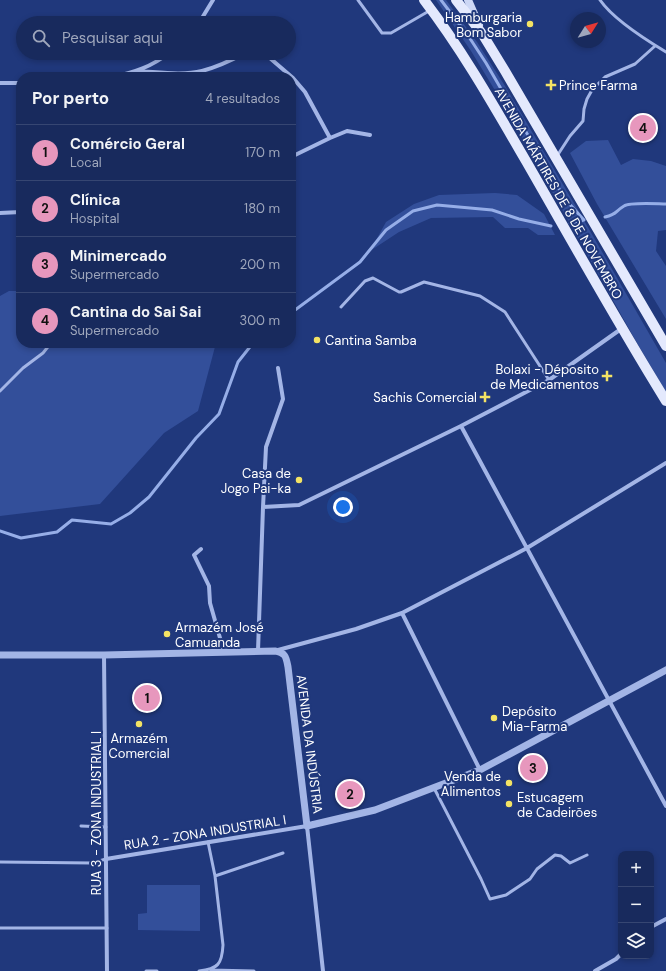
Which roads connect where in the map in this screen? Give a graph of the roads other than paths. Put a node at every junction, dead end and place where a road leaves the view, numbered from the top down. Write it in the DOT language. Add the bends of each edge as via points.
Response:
graph roads {
  1 [pos="213,0"];
  2 [pos="358,0"];
  3 [pos="424,0"];
  4 [pos="456,0"];
  5 [pos="468,0"];
  6 [pos="600,0"];
  7 [pos="432,10"];
  8 [pos="204,16"];
  9 [pos="483,35"];
  10 [pos="655,46"];
  11 [pos="666,52"];
  12 [pos="159,60"];
  13 [pos="232,60"];
  14 [pos="272,60"];
  15 [pos="137,71"];
  16 [pos="133,72"];
  17 [pos="154,72"];
  18 [pos="186,72"];
  19 [pos="286,72"];
  20 [pos="296,82"];
  21 [pos="0,83"];
  22 [pos="16,83"];
  23 [pos="370,135"];
  24 [pos="330,138"];
  25 [pos="296,155"];
  26 [pos="556,157"];
  27 [pos="16,212"];
  28 [pos="0,213"];
  29 [pos="341,307"];
  30 [pos="622,328"];
  31 [pos="666,346"];
  32 [pos="48,348"];
  33 [pos="278,368"];
  34 [pos="549,380"];
  35 [pos="0,391"];
  36 [pos="666,401"];
  37 [pos="461,426"];
  38 [pos="666,463"];
  39 [pos="262,507"];
  40 [pos="527,548"];
  41 [pos="201,549"];
  42 [pos="402,613"];
  43 [pos="258,651"];
  44 [pos="275,651"];
  45 [pos="224,652"];
  46 [pos="0,655"];
  47 [pos="104,655"];
  48 [pos="666,670"];
  49 [pos="609,700"];
  50 [pos="480,770"];
  51 [pos="433,787"];
  52 [pos="666,806"];
  53 [pos="81,826"];
  54 [pos="308,826"];
  55 [pos="106,827"];
  56 [pos="208,842"];
  57 [pos="283,853"];
  58 [pos="587,855"];
  59 [pos="106,859"];
  60 [pos="0,862"];
  61 [pos="215,876"];
  62 [pos="666,919"];
  63 [pos="654,925"];
  64 [pos="0,928"];
  65 [pos="106,928"];
  66 [pos="618,956"];
  67 [pos="209,970"];
  68 [pos="107,971"];
  69 [pos="146,971"];
  70 [pos="157,971"];
  71 [pos="199,971"];
  72 [pos="254,971"];
  73 [pos="323,971"];
  74 [pos="595,971"];
  1 -- 8 [label="street"];
  2 -- 7 [label="lane" via="382,34 390,33"];
  3 -- 7 [label="main road, AVENIDA MÁRTIRES DE 8 DE NOVEMBRO"];
  4 -- 9 [label="main road, AVENIDA MÁRTIRES DE 8 DE NOVEMBRO"];
  5 -- 9 [label="main road"];
  6 -- 10 [label="lane" via="620,20"];
  7 -- 30 [label="main road, AVENIDA MÁRTIRES DE 8 DE NOVEMBRO" via="480,82"];
  9 -- 26 [label="main road, AVENIDA MÁRTIRES DE 8 DE NOVEMBRO"];
  10 -- 11 [label="lane"];
  10 -- 26 [label="lane" via="635,64 606,77 592,90 584,109 583,121"];
  12 -- 15 [label="street"];
  13 -- 18 [label="street" via="201,71"];
  14 -- 19 [label="street"];
  15 -- 16 [label="street"];
  15 -- 17 [label="street"];
  20 -- 24 [label="street" via="305,92"];
  21 -- 22 [label="street"];
  23 -- 24 [label="street" via="347,131"];
  24 -- 25 [label="street"];
  26 -- 31 [label="main road, AVENIDA MÁRTIRES DE 8 DE NOVEMBRO"];
  27 -- 28 [label="street"];
  29 -- 34 [label="lane" via="365,281 373,278 399,292 424,282 480,296 505,312"];
  30 -- 34 [label="street"];
  30 -- 36 [label="main road, AVENIDA MÁRTIRES DE 8 DE NOVEMBRO"];
  32 -- 35 [label="lane"];
  33 -- 39 [label="street" via="283,399 266,447"];
  34 -- 37 [label="street"];
  37 -- 39 [label="street" via="299,505"];
  37 -- 40 [label="street"];
  38 -- 40 [label="street"];
  39 -- 43 [label="street"];
  40 -- 42 [label="street"];
  40 -- 49 [label="street"];
  41 -- 45 [label="street" via="194,555 209,586 210,603"];
  42 -- 44 [label="street" via="356,629"];
  42 -- 50 [label="street"];
  43 -- 44 [label="street"];
  43 -- 45 [label="street"];
  44 -- 54 [label="street, AVENIDA DA INDÚSTRIA" via="282,652 288,667"];
  45 -- 47 [label="street"];
  46 -- 47 [label="street"];
  47 -- 55 [label="street, RUA 3 - ZONA INDUSTRIAL I"];
  48 -- 49 [label="street, AVENIDA DA INDÚSTRIA"];
  49 -- 50 [label="street, AVENIDA DA INDÚSTRIA"];
  49 -- 52 [label="street"];
  50 -- 51 [label="street, AVENIDA DA INDÚSTRIA"];
  51 -- 54 [label="street, AVENIDA DA INDÚSTRIA" via="375,810"];
  51 -- 58 [label="lane" via="490,899 506,895 530,880 537,869 555,855 570,863"];
  53 -- 55 [label="lane"];
  54 -- 56 [label="street, RUA 2 - ZONA INDUSTRIAL I"];
  54 -- 73 [label="street"];
  55 -- 59 [label="street, RUA 3 - ZONA INDUSTRIAL I"];
  56 -- 59 [label="street, RUA 2 - ZONA INDUSTRIAL I"];
  56 -- 61 [label="lane"];
  57 -- 61 [label="lane"];
  59 -- 60 [label="lane" via="92,863"];
  59 -- 65 [label="street, RUA 3 - ZONA INDUSTRIAL I"];
  61 -- 67 [label="lane" via="223,945 219,965"];
  62 -- 63 [label="street"];
  64 -- 65 [label="lane"];
  65 -- 68 [label="street, RUA 3 - ZONA INDUSTRIAL I"];
  66 -- 74 [label="street"];
  67 -- 71 [label="lane"];
  67 -- 72 [label="lane"];
  69 -- 70 [label="lane"];
}
